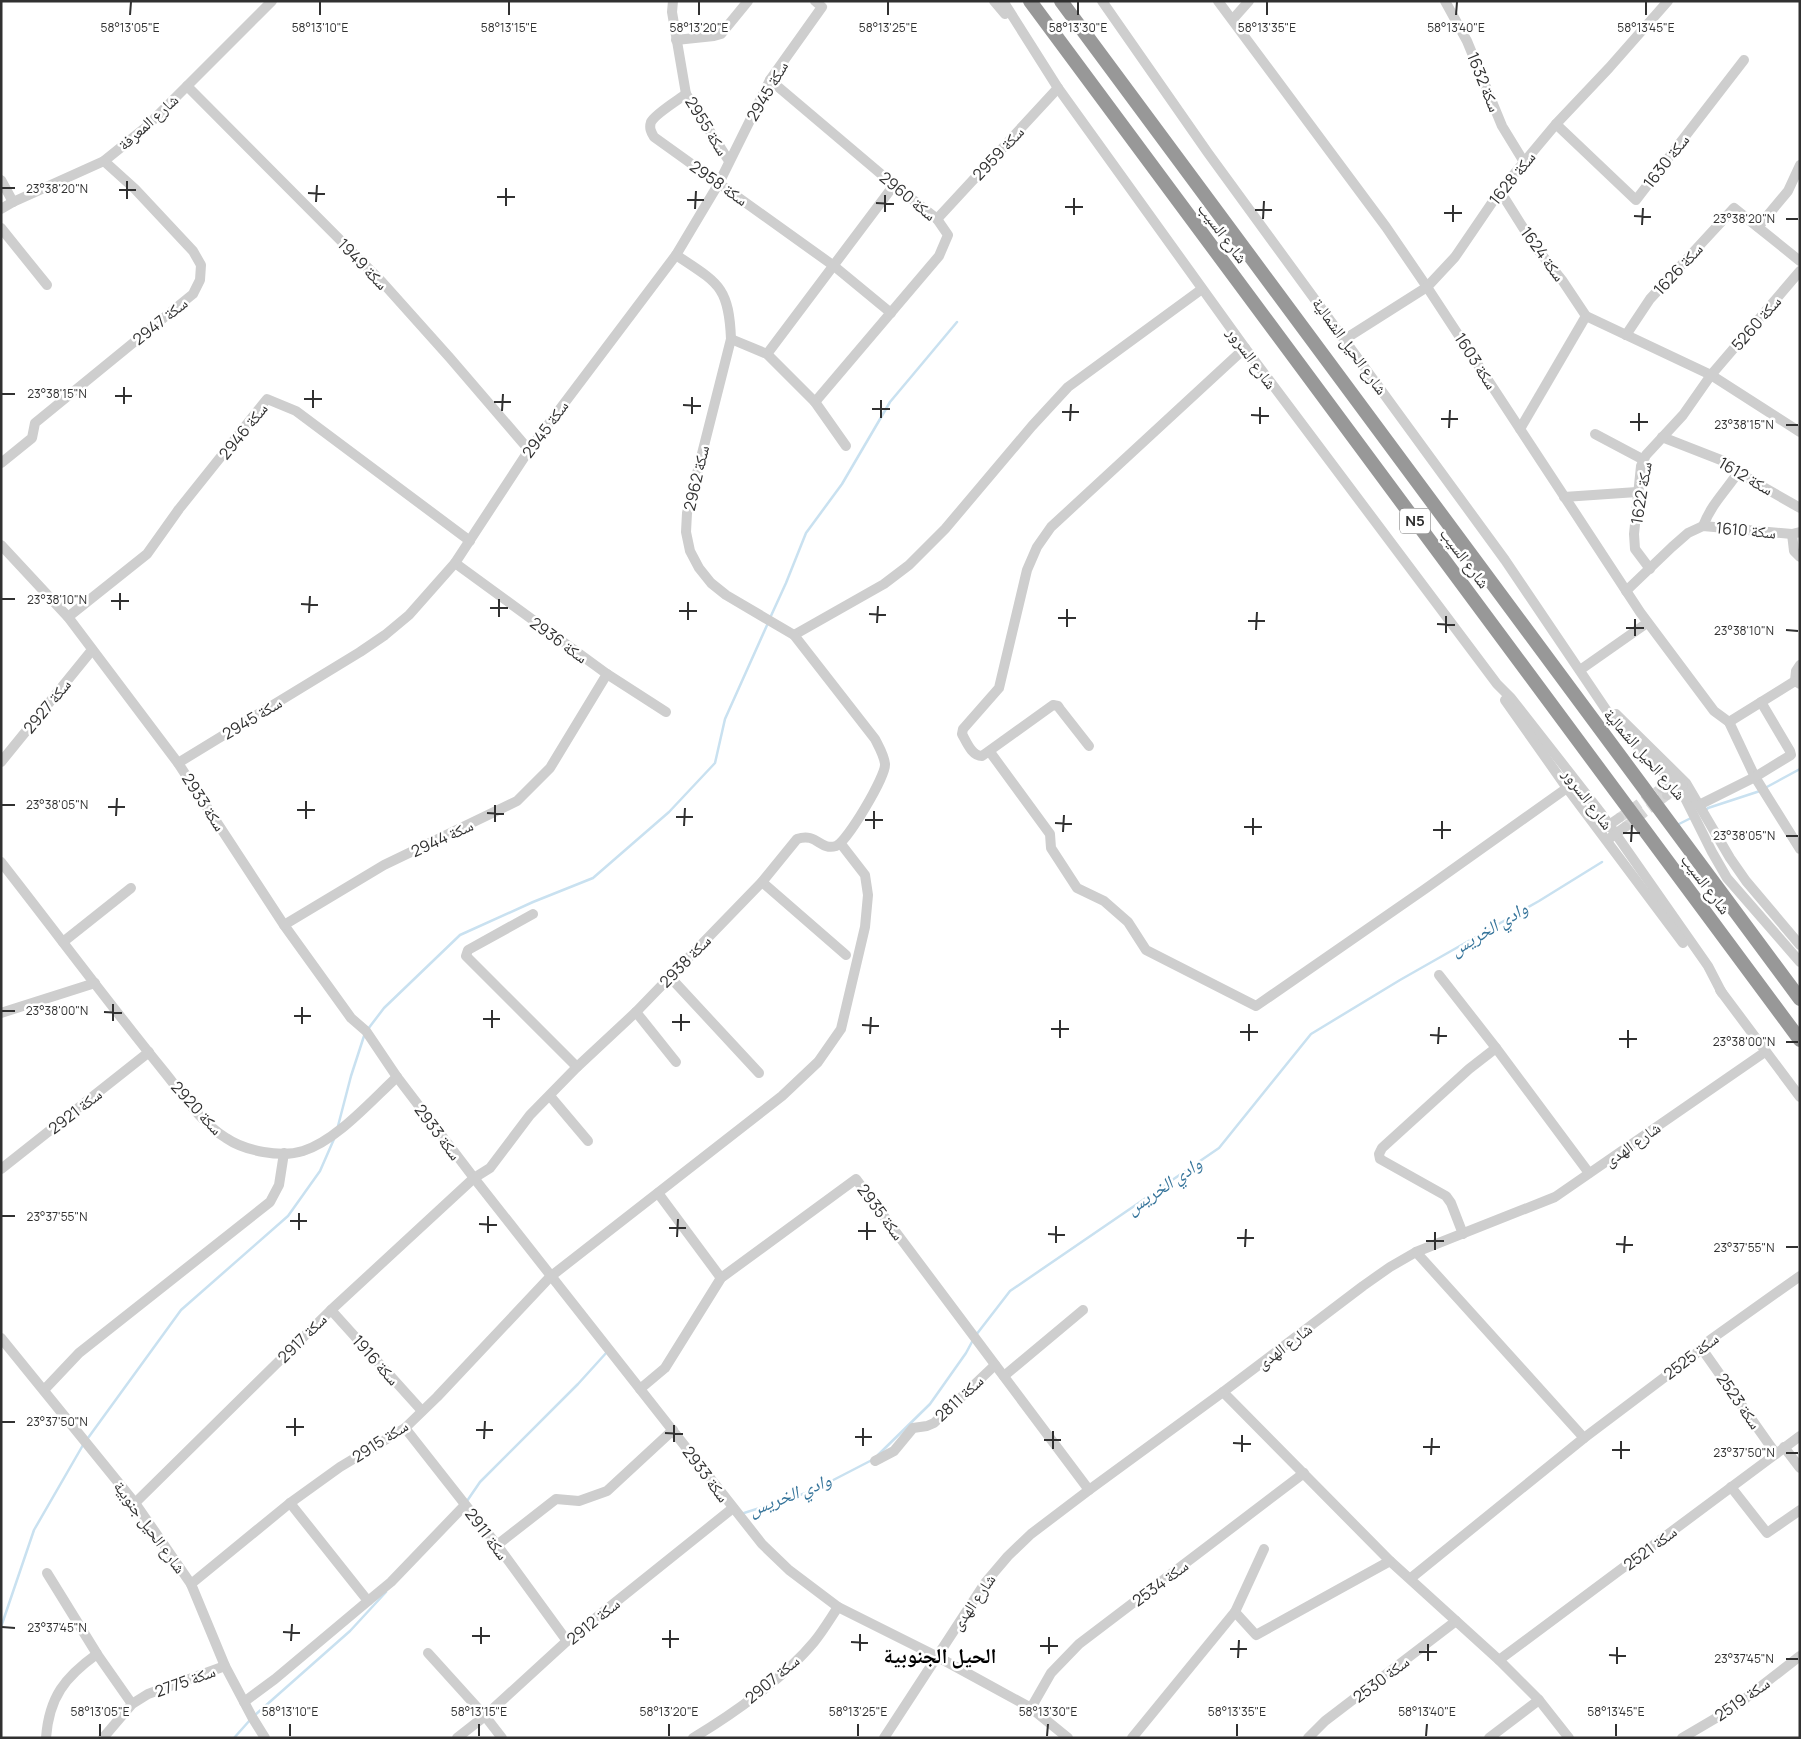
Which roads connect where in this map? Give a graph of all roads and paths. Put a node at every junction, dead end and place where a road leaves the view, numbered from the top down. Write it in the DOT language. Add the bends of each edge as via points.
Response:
graph roads {
  1 [pos="272,1"];
  2 [pos="673,1"];
  3 [pos="994,1"];
  4 [pos="1003,1"];
  5 [pos="1030,1"];
  6 [pos="1061,1"];
  7 [pos="1102,1"];
  8 [pos="1108,1"];
  9 [pos="1218,1"];
  10 [pos="1249,1"];
  11 [pos="1445,1"];
  12 [pos="1668,1"];
  13 [pos="742,3"];
  14 [pos="818,4"];
  15 [pos="1233,19"];
  16 [pos="1017,25"];
  17 [pos="1124,33"];
  18 [pos="676,40"];
  19 [pos="1744,60"];
  20 [pos="770,80"];
  21 [pos="187,86"];
  22 [pos="1058,88"];
  23 [pos="686,94"];
  24 [pos="1556,124"];
  25 [pos="104,161"];
  26 [pos="729,161"];
  27 [pos="1524,162"];
  28 [pos="1800,165"];
  29 [pos="1,180"];
  30 [pos="719,182"];
  31 [pos="894,186"];
  32 [pos="1500,191"];
  33 [pos="14,202"];
  34 [pos="1,209"];
  35 [pos="938,219"];
  36 [pos="1758,227"];
  37 [pos="1,228"];
  38 [pos="676,255"];
  39 [pos="1800,261"];
  40 [pos="834,266"];
  41 [pos="1800,271"];
  42 [pos="47,285"];
  43 [pos="1427,287"];
  44 [pos="1202,289"];
  45 [pos="891,313"];
  46 [pos="1586,316"];
  47 [pos="1626,335"];
  48 [pos="731,339"];
  49 [pos="1345,339"];
  50 [pos="1245,348"];
  51 [pos="768,354"];
  52 [pos="1711,375"];
  53 [pos="816,402"];
  54 [pos="1520,429"];
  55 [pos="1800,432"];
  56 [pos="1595,434"];
  57 [pos="1662,437"];
  58 [pos="846,446"];
  59 [pos="528,450"];
  60 [pos="1644,460"];
  61 [pos="1,463"];
  62 [pos="1739,471"];
  63 [pos="1637,492"];
  64 [pos="1564,497"];
  65 [pos="1800,508"];
  66 [pos="1704,526"];
  67 [pos="1796,533"];
  68 [pos="470,541"];
  69 [pos="1,545"];
  70 [pos="1800,557"];
  71 [pos="455,564"];
  72 [pos="1650,569"];
  73 [pos="1626,591"];
  74 [pos="68,617"];
  75 [pos="1647,623"];
  76 [pos="794,635"];
  77 [pos="92,650"];
  78 [pos="1800,665"];
  79 [pos="1580,670"];
  80 [pos="607,674"];
  81 [pos="1797,682"];
  82 [pos="1497,684"];
  83 [pos="1761,702"];
  84 [pos="666,712"];
  85 [pos="1729,722"];
  86 [pos="1089,746"];
  87 [pos="990,752"];
  88 [pos="1,762"];
  89 [pos="178,762"];
  90 [pos="1755,777"];
  91 [pos="1679,782"];
  92 [pos="1566,788"];
  93 [pos="1665,792"];
  94 [pos="1699,805"];
  95 [pos="1622,823"];
  96 [pos="1608,833"];
  97 [pos="841,844"];
  98 [pos="1800,849"];
  99 [pos="1,862"];
  100 [pos="762,882"];
  101 [pos="131,888"];
  102 [pos="533,914"];
  103 [pos="284,925"];
  104 [pos="1786,930"];
  105 [pos="1800,934"];
  106 [pos="63,942"];
  107 [pos="1800,945"];
  108 [pos="846,955"];
  109 [pos="1800,962"];
  110 [pos="1439,975"];
  111 [pos="669,976"];
  112 [pos="95,983"];
  113 [pos="1800,999"];
  114 [pos="636,1012"];
  115 [pos="1,1013"];
  116 [pos="1800,1040"];
  117 [pos="1496,1048"];
  118 [pos="149,1052"];
  119 [pos="1765,1052"];
  120 [pos="676,1062"];
  121 [pos="577,1067"];
  122 [pos="759,1073"];
  123 [pos="397,1077"];
  124 [pos="550,1096"];
  125 [pos="1800,1097"];
  126 [pos="588,1140"];
  127 [pos="284,1154"];
  128 [pos="1,1169"];
  129 [pos="1589,1173"];
  130 [pos="474,1178"];
  131 [pos="658,1193"];
  132 [pos="1463,1234"];
  133 [pos="1416,1252"];
  134 [pos="1800,1276"];
  135 [pos="550,1277"];
  136 [pos="721,1278"];
  137 [pos="330,1310"];
  138 [pos="1083,1310"];
  139 [pos="1,1338"];
  140 [pos="1702,1349"];
  141 [pos="995,1364"];
  142 [pos="1004,1376"];
  143 [pos="640,1388"];
  144 [pos="44,1390"];
  145 [pos="1223,1392"];
  146 [pos="422,1411"];
  147 [pos="405,1428"];
  148 [pos="673,1430"];
  149 [pos="1800,1436"];
  150 [pos="1584,1438"];
  151 [pos="1780,1451"];
  152 [pos="875,1461"];
  153 [pos="1800,1468"];
  154 [pos="1304,1472"];
  155 [pos="1731,1487"];
  156 [pos="1089,1490"];
  157 [pos="135,1503"];
  158 [pos="290,1503"];
  159 [pos="465,1504"];
  160 [pos="732,1508"];
  161 [pos="1800,1510"];
  162 [pos="497,1545"];
  163 [pos="1264,1548"];
  164 [pos="1390,1561"];
  165 [pos="47,1573"];
  166 [pos="1411,1578"];
  167 [pos="191,1584"];
  168 [pos="368,1601"];
  169 [pos="838,1607"];
  170 [pos="1235,1612"];
  171 [pos="1456,1621"];
  172 [pos="567,1642"];
  173 [pos="428,1653"];
  174 [pos="97,1654"];
  175 [pos="936,1656"];
  176 [pos="1800,1656"];
  177 [pos="1499,1660"];
  178 [pos="225,1666"];
  179 [pos="1539,1700"];
  180 [pos="244,1702"];
  181 [pos="132,1704"];
  182 [pos="1031,1708"];
  183 [pos="485,1716"];
  184 [pos="46,1738"];
  185 [pos="103,1738"];
  186 [pos="265,1738"];
  187 [pos="457,1738"];
  188 [pos="502,1738"];
  189 [pos="693,1738"];
  190 [pos="884,1738"];
  191 [pos="1068,1738"];
  192 [pos="1132,1738"];
  193 [pos="1308,1738"];
  194 [pos="1489,1738"];
  195 [pos="1569,1738"];
  196 [pos="1682,1738"];
  1 -- 21 [label="street, شارع المعرفة"];
  2 -- 18 [label="street, سكة 2955"];
  3 -- 16 [label="street, شارع السرور"];
  4 -- 16 [label="street, شارع السرور"];
  5 -- 116 [label="highway, شارع السيب / N5"];
  6 -- 113 [label="highway, شارع السيب / N5"];
  7 -- 17 [label="street, شارع الحيل الشمالية"];
  8 -- 17 [label="street"];
  9 -- 15 [label="street, سكة 1603"];
  10 -- 15 [label="street"];
  11 -- 27 [label="street, سكة 1632" via="1467,41 1502,126"];
  12 -- 24 [label="street, سكة 1628"];
  13 -- 18 [label="street" via="721,34"];
  14 -- 20 [label="street, سكة 2945"];
  15 -- 43 [label="street, سكة 1603"];
  16 -- 22 [label="street, شارع السرور"];
  17 -- 49 [label="street, شارع الحيل الشمالية"];
  18 -- 23 [label="street, سكة 2955"];
  19 -- 24 [label="street, سكة 1630" via="1636,200"];
  20 -- 26 [label="street, سكة 2945"];
  20 -- 31 [label="street, سكة 2960"];
  21 -- 25 [label="street, شارع المعرفة" via="145,128"];
  21 -- 59 [label="street, سكة 1949" via="382,282"];
  22 -- 35 [label="street, سكة 2959"];
  22 -- 44 [label="street, شارع السرور"];
  23 -- 26 [label="street, سكة 2955"];
  23 -- 30 [label="street, سكة 2958" via="654,118 651,130 654,138"];
  24 -- 27 [label="street, سكة 1628"];
  25 -- 33 [label="street, شارع المعرفة"];
  25 -- 61 [label="street, سكة 2947" via="193,250 201,265 200,280 193,294 35,423 32,438"];
  26 -- 30 [label="street, سكة 2945"];
  27 -- 32 [label="street, سكة 1628"];
  28 -- 36 [label="street" via="1788,191"];
  29 -- 33 [label="street"];
  30 -- 38 [label="street, سكة 2945"];
  30 -- 40 [label="street, سكة 2958"];
  31 -- 35 [label="street, سكة 2960"];
  31 -- 40 [label="street"];
  32 -- 43 [label="street, سكة 1628" via="1455,256"];
  32 -- 46 [label="street, سكة 1624" via="1534,246"];
  33 -- 34 [label="street, شارع المعرفة"];
  35 -- 45 [label="street, سكة 2960" via="948,235 939,256"];
  36 -- 39 [label="street, سكة 1626"];
  36 -- 47 [label="street, سكة 1626" via="1734,208 1650,300"];
  37 -- 42 [label="street"];
  38 -- 48 [label="street, سكة 2962" via="721,290 730,317"];
  38 -- 59 [label="street, سكة 2945"];
  40 -- 45 [label="street, سكة 2958"];
  40 -- 51 [label="street"];
  41 -- 52 [label="street, سكة 5260"];
  43 -- 49 [label="street, سكة 1628"];
  43 -- 54 [label="street, سكة 1603"];
  44 -- 50 [label="street, شارع السرور"];
  44 -- 76 [label="street" via="1068,387 910,565 884,584"];
  45 -- 53 [label="street, سكة 2960"];
  46 -- 47 [label="street"];
  46 -- 54 [label="street"];
  47 -- 52 [label="street"];
  48 -- 51 [label="street"];
  48 -- 76 [label="street, سكة 2962" via="687,513 690,551 711,583"];
  49 -- 79 [label="street, شارع الحيل الشمالية"];
  50 -- 82 [label="street, شارع السرور"];
  50 -- 87 [label="street" via="1051,527 1037,547 1027,570 999,688 963,729 962,734 973,753 982,756"];
  51 -- 53 [label="street"];
  52 -- 55 [label="street"];
  52 -- 57 [label="street, سكة 1622" via="1683,415"];
  53 -- 58 [label="street"];
  54 -- 64 [label="street, سكة 1603"];
  56 -- 60 [label="street"];
  57 -- 60 [label="street, سكة 1622"];
  57 -- 62 [label="street, سكة 1612" via="1726,462"];
  59 -- 68 [label="street, سكة 2945"];
  60 -- 63 [label="street, سكة 1622"];
  62 -- 65 [label="street, سكة 1612"];
  62 -- 66 [label="street" via="1710,509"];
  63 -- 64 [label="street"];
  63 -- 72 [label="street, سكة 1622" via="1635,549"];
  64 -- 73 [label="street, سكة 1603"];
  66 -- 67 [label="street, سكة 1610"];
  66 -- 72 [label="street, سكة 1610" via="1688,533"];
  67 -- 70 [label="street" via="1794,551"];
  68 -- 71 [label="street, سكة 2945"];
  68 -- 74 [label="street, سكة 2946" via="296,411 267,399 147,554"];
  69 -- 74 [label="street, سكة 2933"];
  71 -- 80 [label="street, سكة 2936"];
  71 -- 89 [label="street, سكة 2945" via="408,615 360,652"];
  72 -- 73 [label="street, سكة 1610"];
  73 -- 75 [label="street, سكة 1603"];
  74 -- 77 [label="street, سكة 2933"];
  75 -- 79 [label="street"];
  75 -- 85 [label="street, سكة 1603" via="1714,711"];
  76 -- 97 [label="street, سكة 2962" via="875,739 885,764 881,780"];
  77 -- 88 [label="street, سكة 2927"];
  77 -- 89 [label="street, سكة 2933"];
  78 -- 81 [label="street" via="1796,671"];
  79 -- 91 [label="street, شارع الحيل الشمالية" via="1594,692"];
  80 -- 84 [label="street, سكة 2936"];
  80 -- 103 [label="street, سكة 2944" via="550,768 517,802 384,865"];
  81 -- 83 [label="street"];
  82 -- 92 [label="street, شارع السرور"];
  82 -- 96 [label="street, شارع السرور" via="1511,698"];
  83 -- 85 [label="street"];
  83 -- 90 [label="street" via="1791,753"];
  85 -- 90 [label="street"];
  86 -- 87 [label="street" via="1058,706 1053,705"];
  87 -- 92 [label="street" via="1050,834 1051,848 1077,888 1104,901 1128,922 1146,950 1256,1006"];
  89 -- 103 [label="street, سكة 2933"];
  90 -- 94 [label="street"];
  90 -- 98 [label="street"];
  91 -- 93 [label="street"];
  91 -- 94 [label="street, شارع الحيل الشمالية"];
  91 -- 109 [label="street, شارع الحيل الشمالية" via="1728,878"];
  92 -- 96 [label="street, شارع السرور"];
  94 -- 104 [label="street, شارع الحيل الشمالية" via="1735,866"];
  95 -- 96 [label="street"];
  96 -- 119 [label="street, شارع السرور" via="1708,966 1722,993"];
  97 -- 100 [label="street, سكة 2938" via="828,847 811,838 797,840"];
  97 -- 131 [label="street, سكة 2915" via="865,875 868,895 865,927 841,1029 818,1062 782,1096"];
  99 -- 106 [label="street, سكة 2920"];
  100 -- 108 [label="street"];
  100 -- 111 [label="street, سكة 2938"];
  101 -- 106 [label="street"];
  102 -- 121 [label="street" via="468,950 466,956"];
  103 -- 123 [label="street, سكة 2933" via="351,1018 366,1031"];
  104 -- 105 [label="street"];
  104 -- 107 [label="street, شارع الحيل الشمالية"];
  106 -- 112 [label="street, سكة 2920"];
  110 -- 117 [label="street"];
  111 -- 114 [label="street, سكة 2938"];
  111 -- 122 [label="street"];
  112 -- 115 [label="street"];
  112 -- 118 [label="street, سكة 2920"];
  114 -- 120 [label="street"];
  114 -- 121 [label="street, سكة 2938"];
  117 -- 129 [label="street"];
  117 -- 132 [label="street" via="1469,1069 1379,1154 1380,1159 1446,1196"];
  118 -- 127 [label="street, سكة 2920" via="202,1118 226,1139 257,1151"];
  118 -- 128 [label="street, سكة 2921"];
  119 -- 125 [label="street, شارع السرور"];
  119 -- 129 [label="street, شارع الهدى"];
  121 -- 124 [label="street, سكة 2938"];
  123 -- 127 [label="street, سكة 2920" via="328,1139 302,1152"];
  123 -- 130 [label="street, سكة 2933"];
  124 -- 126 [label="street"];
  124 -- 130 [label="street, سكة 2938" via="521,1126 490,1168"];
  127 -- 144 [label="street" via="279,1185 270,1202 79,1354"];
  129 -- 132 [label="street, شارع الهدى" via="1554,1197"];
  130 -- 135 [label="street, سكة 2933"];
  130 -- 137 [label="street, سكة 2917"];
  131 -- 135 [label="street, سكة 2915"];
  131 -- 136 [label="street"];
  132 -- 133 [label="street, شارع الهدى"];
  133 -- 145 [label="street, شارع الهدى" via="1363,1286"];
  133 -- 150 [label="street"];
  134 -- 140 [label="street, سكة 2525"];
  135 -- 143 [label="street, سكة 2933"];
  135 -- 146 [label="street, سكة 2915"];
  136 -- 141 [label="street, سكة 2935" via="856,1179"];
  136 -- 143 [label="street, سكة 2935" via="665,1368"];
  137 -- 146 [label="street, سكة 1916"];
  137 -- 157 [label="street, سكة 2917"];
  138 -- 142 [label="street"];
  139 -- 144 [label="street, شارع الحيل جنوبية"];
  140 -- 150 [label="street, سكة 2525"];
  140 -- 151 [label="street, سكة 2523"];
  141 -- 142 [label="street, سكة 2935"];
  141 -- 152 [label="street, سكة 2811" via="934,1423 913,1428 894,1451"];
  142 -- 156 [label="street, سكة 2935"];
  143 -- 148 [label="street, سكة 2933"];
  144 -- 157 [label="street, شارع الحيل جنوبية"];
  145 -- 154 [label="street"];
  145 -- 156 [label="street, شارع الهدى"];
  146 -- 147 [label="street, سكة 2915"];
  147 -- 158 [label="street, سكة 2915" via="340,1467"];
  147 -- 159 [label="street, سكة 2911"];
  148 -- 160 [label="street, سكة 2933"];
  148 -- 162 [label="street" via="607,1491 579,1501 556,1500"];
  149 -- 151 [label="street, سكة 2521"];
  150 -- 166 [label="street, سكة 2525"];
  151 -- 153 [label="street, سكة 2523"];
  151 -- 155 [label="street, سكة 2521"];
  154 -- 164 [label="street"];
  154 -- 182 [label="street, سكة 2534" via="1079,1644 1051,1673"];
  155 -- 161 [label="street" via="1767,1534"];
  155 -- 177 [label="street, سكة 2521"];
  156 -- 175 [label="street, شارع الهدى" via="1031,1534 1008,1556 985,1583"];
  157 -- 167 [label="street, شارع الحيل جنوبية"];
  158 -- 167 [label="street, سكة 2915"];
  158 -- 168 [label="street"];
  159 -- 162 [label="street, سكة 2911"];
  159 -- 168 [label="street" via="391,1582"];
  160 -- 169 [label="street, سكة 2933" via="762,1544"];
  160 -- 172 [label="street, سكة 2912"];
  162 -- 172 [label="street, سكة 2911"];
  163 -- 170 [label="street"];
  164 -- 166 [label="street"];
  164 -- 170 [label="street" via="1256,1635"];
  165 -- 174 [label="street"];
  166 -- 171 [label="street"];
  167 -- 178 [label="street, شارع الحيل جنوبية"];
  168 -- 180 [label="street" via="275,1680"];
  169 -- 175 [label="street, سكة 2933"];
  169 -- 189 [label="street, سكة 2907" via="801,1655 732,1713"];
  170 -- 192 [label="street"];
  171 -- 177 [label="street"];
  171 -- 193 [label="street, سكة 2530" via="1325,1721"];
  172 -- 183 [label="street, سكة 2912"];
  173 -- 183 [label="street"];
  174 -- 181 [label="street"];
  174 -- 184 [label="street" via="62,1686 47,1721"];
  175 -- 182 [label="street, سكة 2933"];
  175 -- 190 [label="street, شارع الهدى"];
  176 -- 196 [label="street, سكة 2519" via="1733,1708"];
  177 -- 179 [label="street"];
  178 -- 180 [label="street, شارع الحيل جنوبية"];
  178 -- 181 [label="street, سكة 2775" via="148,1694"];
  179 -- 194 [label="street"];
  179 -- 195 [label="street"];
  180 -- 186 [label="street, شارع الحيل جنوبية"];
  181 -- 185 [label="street, سكة 2775"];
  182 -- 191 [label="street, سكة 2933"];
  183 -- 187 [label="street, سكة 2912"];
  183 -- 188 [label="street"];
}
